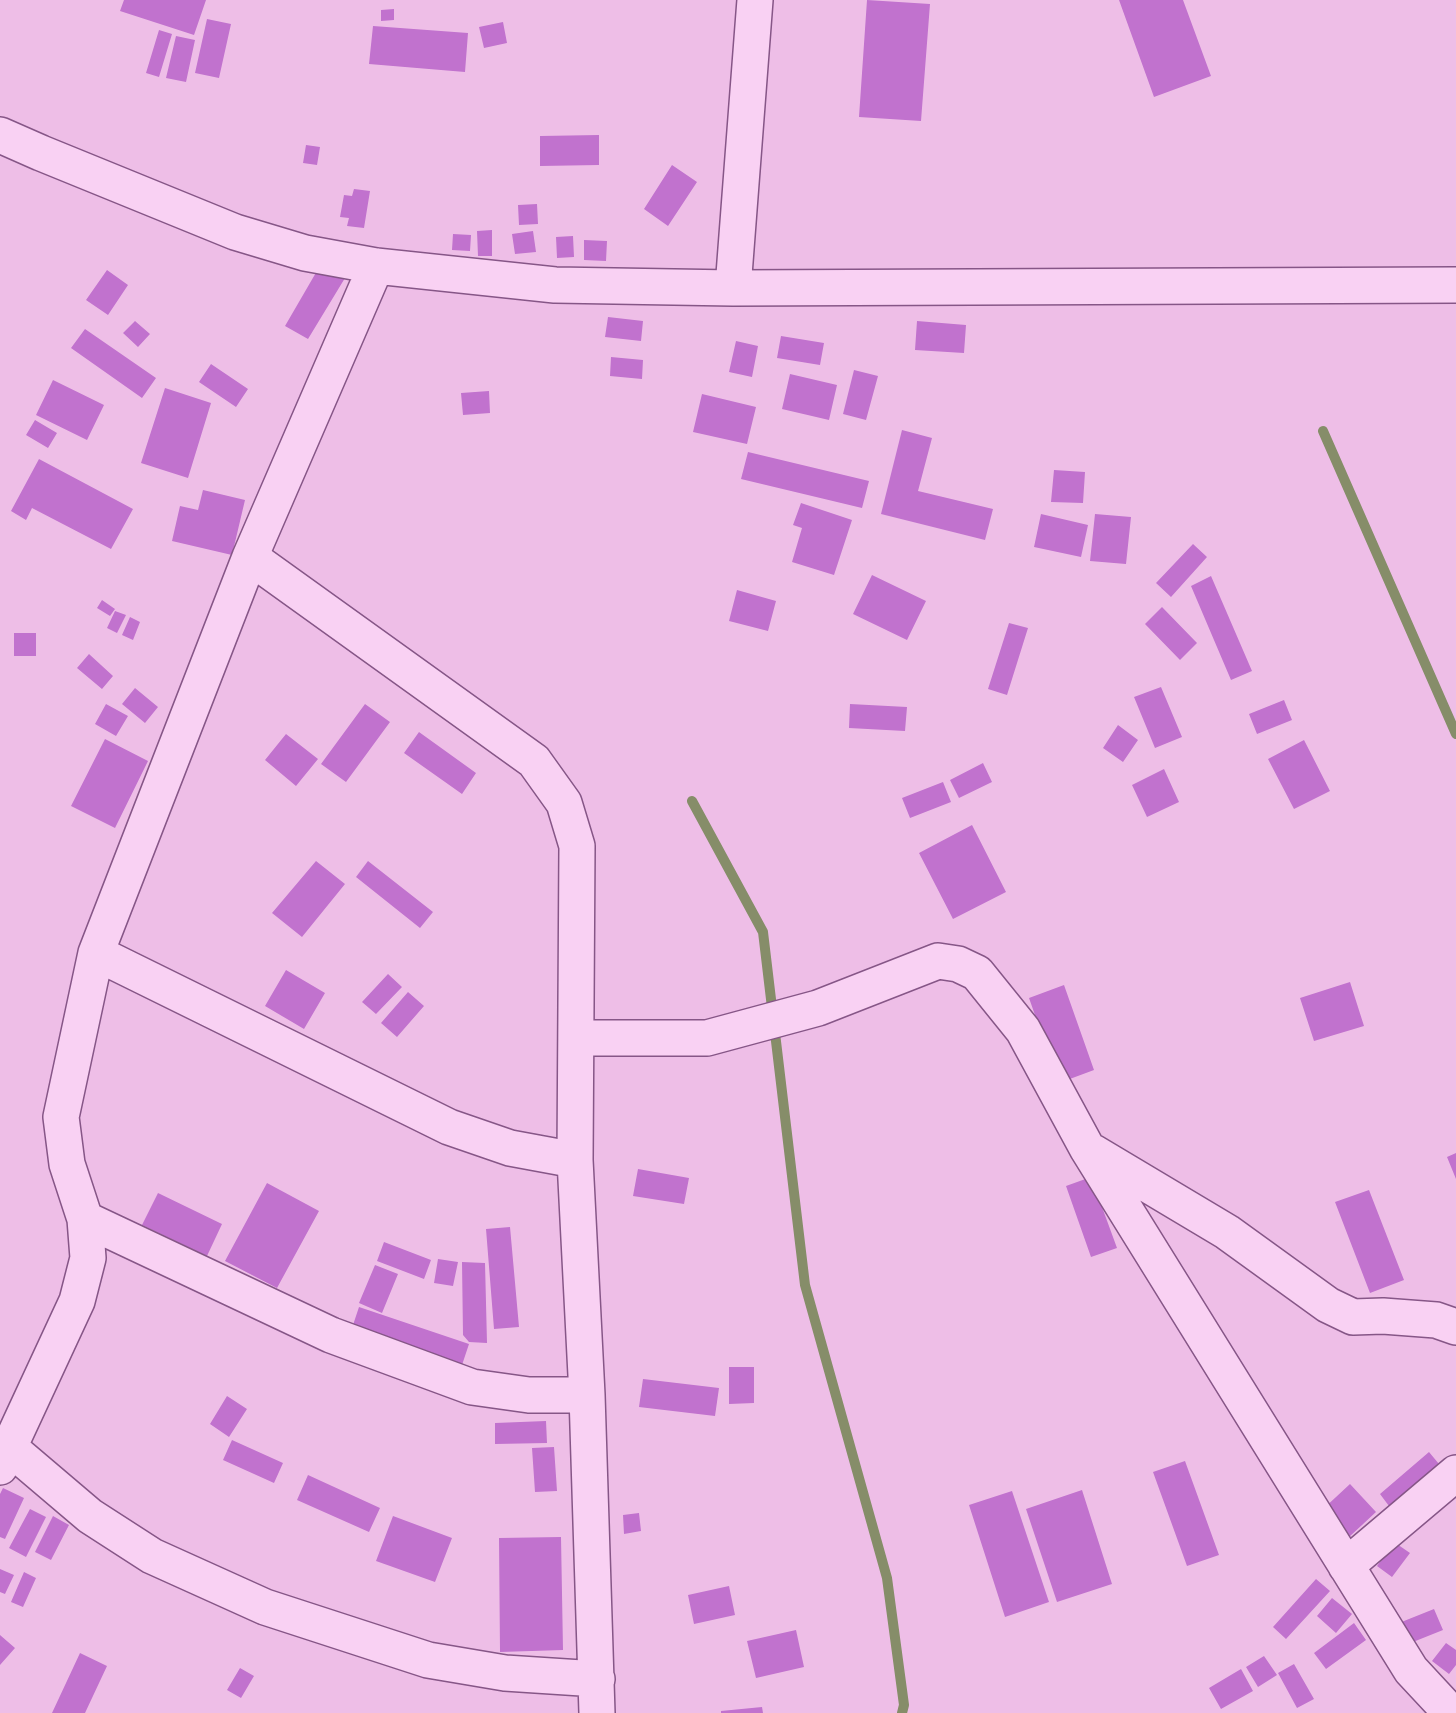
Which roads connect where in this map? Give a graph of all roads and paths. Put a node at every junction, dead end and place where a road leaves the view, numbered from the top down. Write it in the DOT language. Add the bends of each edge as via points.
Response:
graph roads {
  1 [pos="755,0"];
  2 [pos="0,135"];
  3 [pos="376,266"];
  4 [pos="1456,285"];
  5 [pos="733,288"];
  6 [pos="250,557"];
  7 [pos="96,953"];
  8 [pos="577,1038"];
  9 [pos="1087,1148"];
  10 [pos="575,1160"];
  11 [pos="85,1219"];
  12 [pos="1456,1327"];
  13 [pos="587,1395"];
  14 [pos="5,1457"];
  15 [pos="1456,1473"];
  16 [pos="1346,1566"];
  17 [pos="597,1696"];
  18 [pos="1451,1713"];
  1 -- 5 [label="street"];
  2 -- 3 [label="street" via="235,232 305,253"];
  3 -- 5 [label="street" via="555,285"];
  3 -- 6 [label="street"];
  4 -- 5 [label="street"];
  6 -- 7 [label="street"];
  6 -- 8 [label="street" via="534,761 564,803 577,846"];
  7 -- 10 [label="street" via="449,1127 510,1148"];
  7 -- 11 [label="street" via="61,1117 67,1164"];
  8 -- 9 [label="street" via="707,1038 818,1008 939,961 958,964 976,974 1023,1030"];
  8 -- 10 [label="street"];
  9 -- 12 [label="street" via="1227,1232 1328,1305 1353,1317 1436,1320"];
  9 -- 16 [label="street"];
  10 -- 13 [label="street"];
  11 -- 13 [label="street" via="331,1335 472,1387 529,1395"];
  11 -- 14 [label="street" via="88,1258 77,1301"];
  13 -- 17 [label="street"];
  14 -- 17 [label="street" via="152,1556 265,1606 428,1660 506,1673"];
  15 -- 16 [label="street"];
  16 -- 18 [label="street" via="1411,1670"];
}
